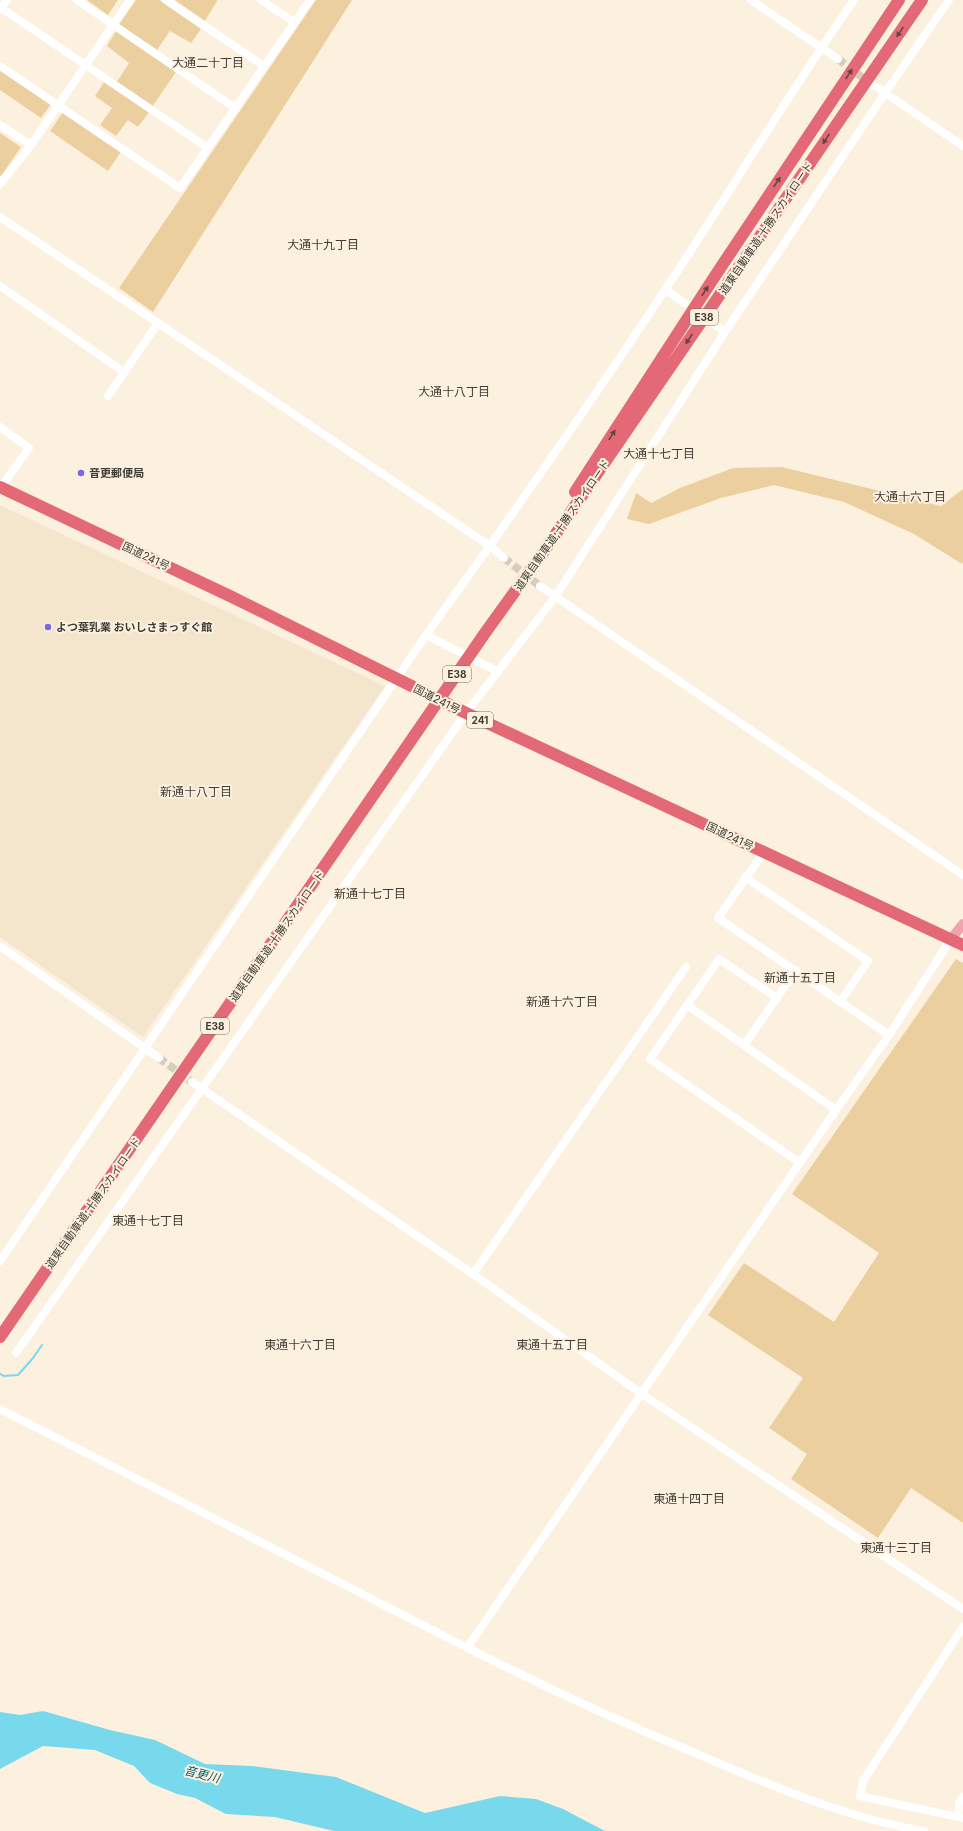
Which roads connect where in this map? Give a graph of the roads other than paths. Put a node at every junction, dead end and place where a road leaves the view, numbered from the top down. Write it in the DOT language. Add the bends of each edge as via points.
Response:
graph roads {
  1 [pos="7,0"];
  2 [pos="77,0"];
  3 [pos="130,0"];
  4 [pos="166,0"];
  5 [pos="261,0"];
  6 [pos="310,0"];
  7 [pos="751,0"];
  8 [pos="854,0"];
  9 [pos="899,0"];
  10 [pos="922,0"];
  11 [pos="949,0"];
  12 [pos="0,9"];
  13 [pos="294,22"];
  14 [pos="112,24"];
  15 [pos="821,48"];
  16 [pos="838,59"];
  17 [pos="85,65"];
  18 [pos="0,66"];
  19 [pos="264,66"];
  20 [pos="872,84"];
  21 [pos="885,93"];
  22 [pos="58,105"];
  23 [pos="235,108"];
  24 [pos="0,125"];
  25 [pos="31,145"];
  26 [pos="963,146"];
  27 [pos="208,148"];
  28 [pos="0,184"];
  29 [pos="0,217"];
  30 [pos="0,286"];
  31 [pos="666,290"];
  32 [pos="684,303"];
  33 [pos="710,321"];
  34 [pos="158,323"];
  35 [pos="725,332"];
  36 [pos="124,372"];
  37 [pos="108,396"];
  38 [pos="0,427"];
  39 [pos="0,487"];
  40 [pos="490,546"];
  41 [pos="504,558"];
  42 [pos="540,586"];
  43 [pos="554,597"];
  44 [pos="485,633"];
  45 [pos="426,635"];
  46 [pos="497,671"];
  47 [pos="397,679"];
  48 [pos="466,713"];
  49 [pos="764,852"];
  50 [pos="963,875"];
  51 [pos="745,877"];
  52 [pos="963,924"];
  53 [pos="951,939"];
  54 [pos="963,945"];
  55 [pos="0,946"];
  56 [pos="686,967"];
  57 [pos="796,970"];
  58 [pos="776,998"];
  59 [pos="840,1002"];
  60 [pos="687,1005"];
  61 [pos="889,1035"];
  62 [pos="745,1044"];
  63 [pos="145,1047"];
  64 [pos="159,1058"];
  65 [pos="192,1082"];
  66 [pos="201,1089"];
  67 [pos="836,1110"];
  68 [pos="800,1163"];
  69 [pos="0,1261"];
  70 [pos="473,1274"];
  71 [pos="0,1338"];
  72 [pos="16,1353"];
  73 [pos="642,1394"];
  74 [pos="0,1409"];
  75 [pos="963,1609"];
  76 [pos="963,1627"];
  77 [pos="467,1648"];
  78 [pos="963,1797"];
  79 [pos="960,1818"];
  80 [pos="924,1831"];
  1 -- 12 [label="street"];
  2 -- 14 [label="street"];
  3 -- 14 [label="street"];
  4 -- 19 [label="street"];
  5 -- 13 [label="street"];
  6 -- 13 [label="street"];
  7 -- 15 [label="street"];
  8 -- 15 [label="street"];
  44 -- 9 [label="highway, 道東自動車道;十勝スカイロード / E38, one-way" via="714,276"];
  10 -- 44 [label="highway, 道東自動車道;十勝スカイロード / E38, one-way" via="549,544"];
  11 -- 21 [label="street"];
  12 -- 17 [label="street"];
  13 -- 19 [label="street"];
  14 -- 17 [label="street"];
  14 -- 23 [label="street"];
  15 -- 16 [label="street"];
  15 -- 31 [label="street"];
  17 -- 22 [label="street"];
  17 -- 27 [label="street"];
  18 -- 22 [label="street"];
  19 -- 23 [label="street"];
  20 -- 21 [label="street"];
  21 -- 26 [label="street"];
  21 -- 35 [label="street"];
  22 -- 25 [label="street"];
  22 -- 27 [label="street" via="180,188"];
  23 -- 27 [label="street"];
  24 -- 25 [label="street"];
  25 -- 28 [label="street"];
  29 -- 34 [label="street"];
  30 -- 36 [label="street"];
  31 -- 32 [label="street"];
  31 -- 40 [label="street"];
  33 -- 35 [label="street"];
  34 -- 36 [label="street"];
  34 -- 40 [label="street"];
  35 -- 43 [label="street"];
  36 -- 37 [label="street"];
  38 -- 39 [label="street" via="29,448"];
  39 -- 47 [label="highway, 国道241号 / 241"];
  40 -- 41 [label="street"];
  40 -- 45 [label="street"];
  42 -- 43 [label="street"];
  43 -- 46 [label="street"];
  43 -- 50 [label="street"];
  44 -- 71 [label="highway, 道東自動車道;十勝スカイロード / E38"];
  45 -- 46 [label="street"];
  45 -- 47 [label="street"];
  46 -- 48 [label="street"];
  47 -- 48 [label="highway, 国道241号 / 241"];
  47 -- 63 [label="street"];
  48 -- 49 [label="highway, 国道241号 / 241"];
  48 -- 66 [label="street"];
  49 -- 51 [label="street"];
  49 -- 53 [label="highway, 国道241号 / 241"];
  51 -- 57 [label="street" via="718,918"];
  51 -- 59 [label="street" via="868,962"];
  52 -- 53 [label="main road"];
  53 -- 54 [label="highway, 国道241号 / 241"];
  53 -- 61 [label="street"];
  55 -- 63 [label="street"];
  56 -- 70 [label="street"];
  57 -- 58 [label="street"];
  57 -- 59 [label="street"];
  58 -- 60 [label="street" via="719,959"];
  58 -- 62 [label="street"];
  59 -- 61 [label="street"];
  60 -- 62 [label="street"];
  60 -- 68 [label="street" via="650,1058"];
  61 -- 67 [label="street"];
  62 -- 67 [label="street"];
  63 -- 64 [label="street"];
  63 -- 69 [label="street"];
  65 -- 66 [label="street"];
  66 -- 70 [label="street"];
  66 -- 72 [label="street"];
  67 -- 68 [label="street"];
  68 -- 73 [label="street"];
  70 -- 73 [label="street"];
  73 -- 75 [label="street"];
  73 -- 77 [label="street"];
  74 -- 77 [label="street"];
  76 -- 79 [label="street" via="863,1781 860,1796"];
  77 -- 80 [label="street" via="519,1675 633,1727 789,1793 852,1814"];
  78 -- 79 [label="street" via="959,1803"];
}
